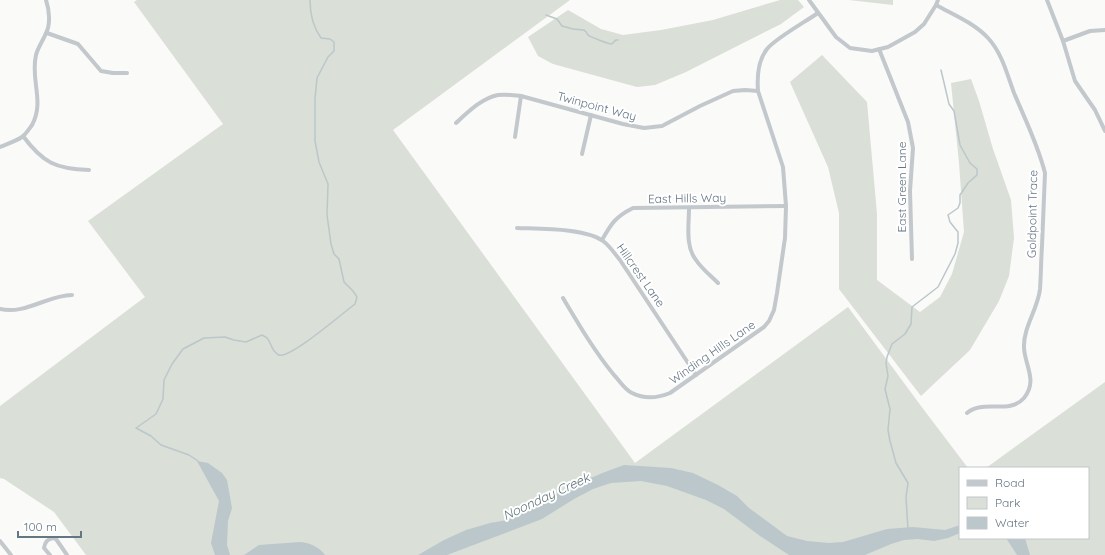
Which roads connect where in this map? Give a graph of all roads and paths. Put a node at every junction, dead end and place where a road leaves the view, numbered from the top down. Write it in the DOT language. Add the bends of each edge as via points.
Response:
graph roads {
  1 [pos="46,0"];
  2 [pos="809,0"];
  3 [pos="938,0"];
  4 [pos="1048,0"];
  5 [pos="936,5"];
  6 [pos="818,13"];
  7 [pos="1105,30"];
  8 [pos="46,33"];
  9 [pos="1064,40"];
  10 [pos="879,49"];
  11 [pos="127,73"];
  12 [pos="758,91"];
  13 [pos="521,96"];
  14 [pos="591,115"];
  15 [pos="456,123"];
  16 [pos="1105,131"];
  17 [pos="23,136"];
  18 [pos="515,137"];
  19 [pos="0,147"];
  20 [pos="582,154"];
  21 [pos="89,170"];
  22 [pos="786,206"];
  23 [pos="689,208"];
  24 [pos="517,228"];
  25 [pos="602,240"];
  26 [pos="912,259"];
  27 [pos="718,283"];
  28 [pos="72,295"];
  29 [pos="563,298"];
  30 [pos="0,309"];
  31 [pos="696,375"];
  32 [pos="968,413"];
  33 [pos="0,541"];
  34 [pos="11,555"];
  35 [pos="50,555"];
  36 [pos="67,555"];
  1 -- 8 [label="street" via="49,11"];
  2 -- 6 [label="street"];
  3 -- 5 [label="street"];
  4 -- 9 [label="street"];
  5 -- 10 [label="street" via="924,24 915,32 888,47"];
  5 -- 32 [label="street, Goldpoint Trace" via="976,28 993,45 1005,67 1045,173 1040,291 1024,349 1031,378 1029,391 1018,403 1003,407 977,408"];
  6 -- 10 [label="street" via="836,37 850,48 872,51"];
  6 -- 12 [label="street, Winding Hills Lane" via="767,49 760,66"];
  7 -- 9 [label="street" via="1090,31"];
  8 -- 11 [label="street" via="78,44 101,70"];
  8 -- 17 [label="street" via="36,54 34,70 37,114"];
  9 -- 16 [label="street" via="1075,81 1095,110"];
  10 -- 26 [label="street, East Green Lane" via="908,122 913,148 910,191"];
  12 -- 14 [label="street, Twinpoint Way" via="733,91 653,128 623,124"];
  12 -- 22 [label="street, Winding Hills Lane" via="783,167"];
  13 -- 14 [label="street, Twinpoint Way"];
  13 -- 15 [label="street, Twinpoint Way" via="509,94 491,97"];
  13 -- 18 [label="street"];
  14 -- 20 [label="street"];
  17 -- 19 [label="street"];
  17 -- 21 [label="street" via="53,165 69,170"];
  22 -- 23 [label="street, East Hills Way"];
  22 -- 31 [label="street, Winding Hills Lane" via="786,238 774,310 769,321 757,334"];
  23 -- 25 [label="street, East Hills Way" via="633,208 614,220"];
  23 -- 27 [label="street" via="689,242 693,255"];
  24 -- 25 [label="street, Hillcrest Lane" via="575,231"];
  25 -- 31 [label="street, Hillcrest Lane" via="620,260"];
  28 -- 30 [label="street" via="63,295 14,310"];
  29 -- 31 [label="street, Winding Hills Lane" via="606,366 631,392 639,396 662,396"];
  33 -- 34 [label="street"];
  35 -- 36 [label="street" via="44,548 49,538 56,539"];
}
